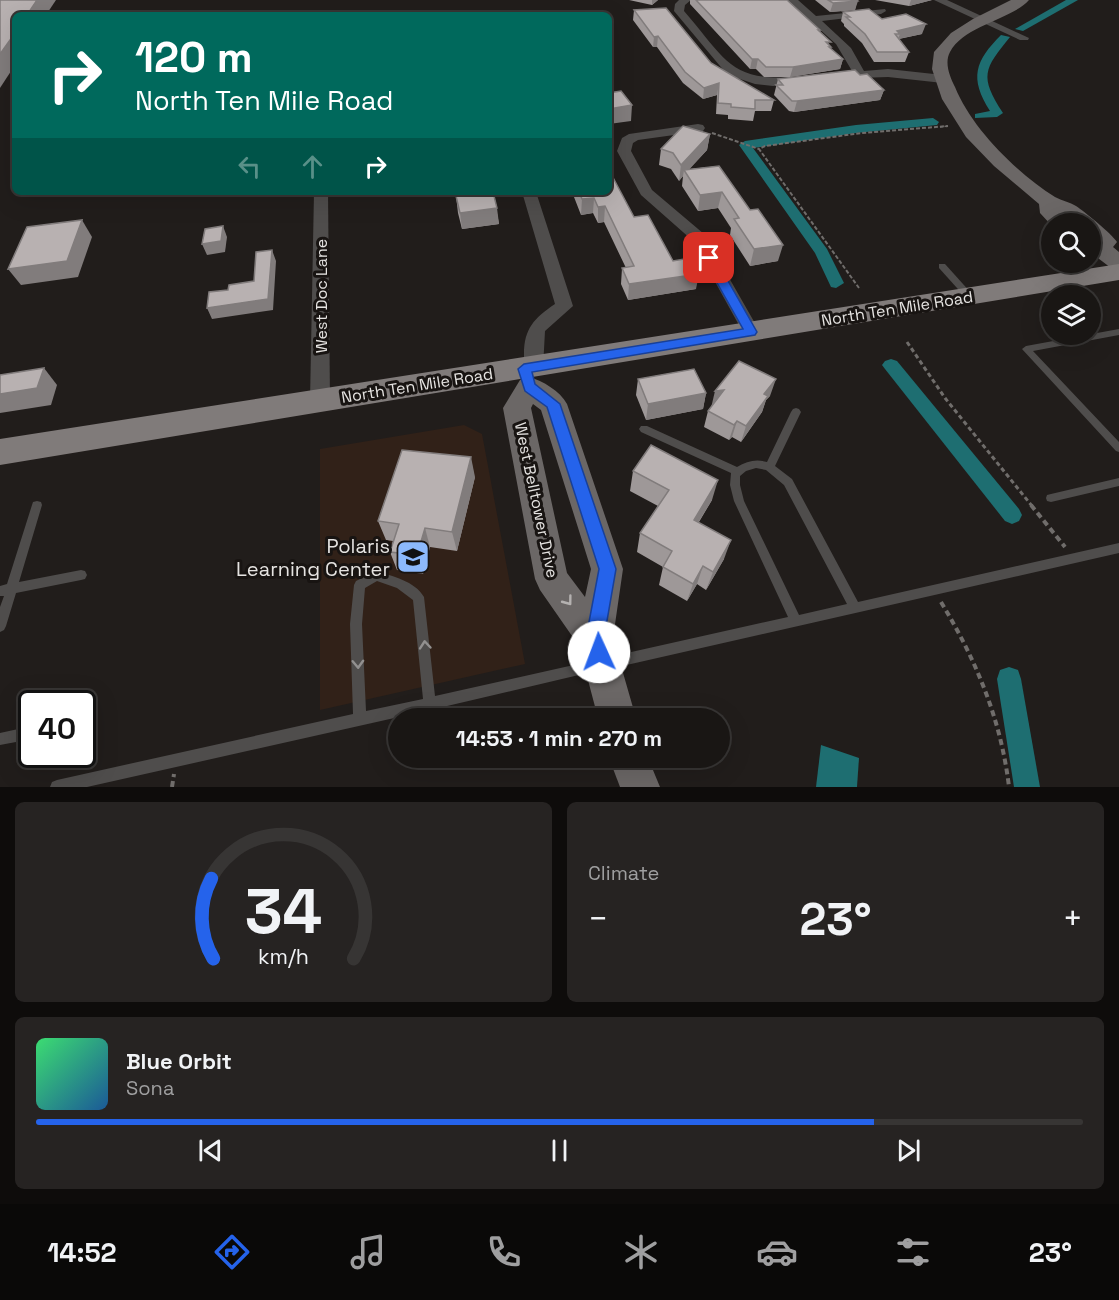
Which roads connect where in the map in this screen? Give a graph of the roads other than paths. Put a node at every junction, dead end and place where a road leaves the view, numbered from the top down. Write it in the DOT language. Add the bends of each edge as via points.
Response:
graph roads {
  1 [pos="792,0"];
  2 [pos="939,0"];
  3 [pos="1022,0"];
  4 [pos="683,2"];
  5 [pos="882,11"];
  6 [pos="813,19"];
  7 [pos="984,20"];
  8 [pos="1024,38"];
  9 [pos="859,73"];
  10 [pos="943,79"];
  11 [pos="703,130"];
  12 [pos="321,195"];
  13 [pos="531,195"];
  14 [pos="1049,202"];
  15 [pos="1050,213"];
  16 [pos="1071,213"];
  17 [pos="1101,247"];
  18 [pos="1119,263"];
  19 [pos="942,266"];
  20 [pos="1119,272"];
  21 [pos="969,296"];
  22 [pos="751,332"];
  23 [pos="1119,332"];
  24 [pos="529,374"];
  25 [pos="320,400"];
  26 [pos="796,412"];
  27 [pos="644,429"];
  28 [pos="1119,448"];
  29 [pos="0,452"];
  30 [pos="770,467"];
  31 [pos="738,472"];
  32 [pos="1119,482"];
  33 [pos="1051,498"];
  34 [pos="37,505"];
  35 [pos="1119,548"];
  36 [pos="81,575"];
  37 [pos="6,590"];
  38 [pos="855,608"];
  39 [pos="796,621"];
  40 [pos="0,627"];
  41 [pos="599,652"];
  42 [pos="430,704"];
  43 [pos="614,708"];
  44 [pos="360,719"];
  45 [pos="18,736"];
  46 [pos="0,740"];
  47 [pos="633,768"];
  48 [pos="57,787"];
  49 [pos="640,787"];
  1 -- 6 [label="street"];
  2 -- 7 [label="street"];
  3 -- 7 [label="street"];
  4 -- 9 [label="street" via="679,11 729,70 748,80 773,83"];
  5 -- 6 [label="street"];
  6 -- 9 [label="street" via="847,50"];
  7 -- 8 [label="street"];
  7 -- 10 [label="street" via="959,34 942,52 939,66"];
  9 -- 10 [label="street"];
  10 -- 14 [label="street" via="950,101 965,125 993,156"];
  11 -- 22 [label="street" via="644,134 627,141 624,151 640,184 698,237"];
  12 -- 25 [label="street, West Doc Lane"];
  13 -- 24 [label="street" via="564,306 539,322 533,336"];
  14 -- 15 [label="street"];
  14 -- 16 [label="street"];
  17 -- 18 [label="street"];
  19 -- 21 [label="lane"];
  20 -- 21 [label="main road, North Ten Mile Road"];
  21 -- 22 [label="main road, North Ten Mile Road"];
  22 -- 24 [label="main road, North Ten Mile Road"];
  23 -- 28 [label="lane" via="1026,349"];
  24 -- 25 [label="main road, North Ten Mile Road"];
  24 -- 41 [label="street, West Belltower Drive" via="553,404 607,569"];
  24 -- 41 [label="street, West Belltower Drive, one-way" via="517,408 552,579"];
  25 -- 29 [label="main road, North Ten Mile Road"];
  26 -- 30 [label="lane"];
  27 -- 31 [label="lane"];
  30 -- 31 [label="lane" via="754,464 743,466"];
  30 -- 38 [label="lane" via="792,489"];
  31 -- 39 [label="lane" via="735,485 739,501"];
  32 -- 33 [label="lane"];
  34 -- 37 [label="lane"];
  35 -- 38 [label="lane"];
  36 -- 37 [label="lane"];
  37 -- 40 [label="lane"];
  38 -- 39 [label="lane"];
  39 -- 41 [label="lane"];
  41 -- 42 [label="lane"];
  41 -- 43 [label="street, West Belltower Drive"];
  42 -- 44 [label="lane"];
  42 -- 44 [label="lane, one-way" via="418,597 400,584 376,576 360,585 356,624"];
  44 -- 48 [label="lane"];
  45 -- 46 [label="lane"];
  47 -- 49 [label="street"];
}
